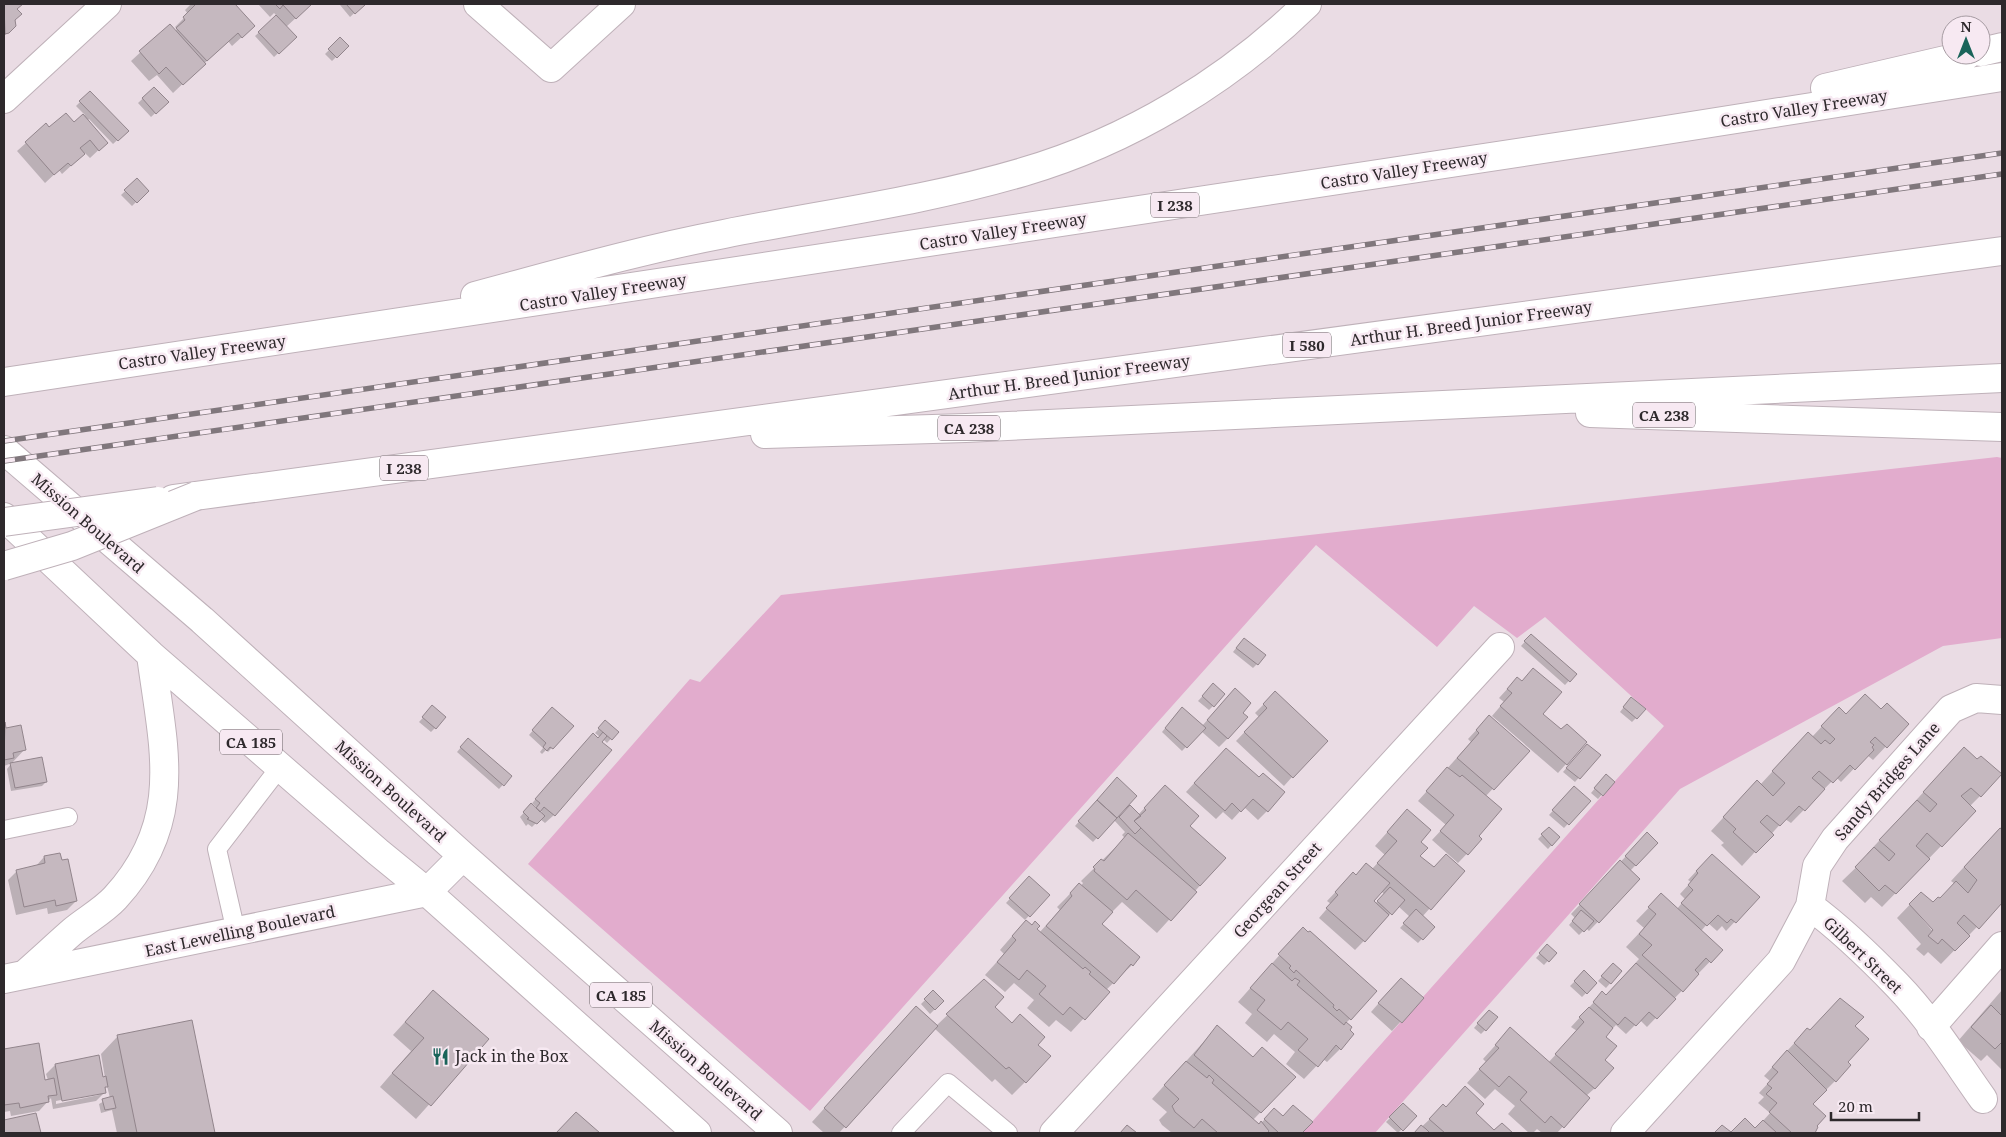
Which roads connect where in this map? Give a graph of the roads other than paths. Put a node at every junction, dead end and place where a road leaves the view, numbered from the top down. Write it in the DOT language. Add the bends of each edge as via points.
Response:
graph roads {
  1 [pos="107,4"];
  2 [pos="478,4"];
  3 [pos="621,4"];
  4 [pos="1307,4"];
  5 [pos="1941,61"];
  6 [pos="2002,77"];
  7 [pos="4,99"];
  8 [pos="1609,139"];
  9 [pos="2002,251"];
  10 [pos="348,330"];
  11 [pos="61,373"];
  12 [pos="4,377"];
  13 [pos="2002,378"];
  14 [pos="4,382"];
  15 [pos="1326,409"];
  16 [pos="2002,427"];
  17 [pos="612,439"];
  18 [pos="4,450"];
  19 [pos="196,496"];
  20 [pos="4,517"];
  21 [pos="4,522"];
  22 [pos="4,566"];
  23 [pos="1500,647"];
  24 [pos="151,654"];
  25 [pos="2002,700"];
  26 [pos="280,767"];
  27 [pos="68,817"];
  28 [pos="4,830"];
  29 [pos="463,856"];
  30 [pos="427,892"];
  31 [pos="1810,906"];
  32 [pos="236,932"];
  33 [pos="2002,946"];
  34 [pos="14,977"];
  35 [pos="1931,1027"];
  36 [pos="1983,1099"];
  37 [pos="697,1133"];
  38 [pos="778,1133"];
  39 [pos="901,1133"];
  40 [pos="1008,1133"];
  41 [pos="1054,1133"];
  42 [pos="1625,1133"];
  1 -- 7 [label="main road"];
  2 -- 3 [label="main road" via="551,68"];
  4 -- 10 [label="main road" via="1248,56 1196,92 1140,124 1056,162 938,194 658,248"];
  5 -- 8 [label="main road"];
  6 -- 8 [label="main road, Castro Valley Freeway / I 238"];
  8 -- 10 [label="main road, Castro Valley Freeway / I 238"];
  9 -- 17 [label="main road, Arthur H. Breed Junior Freeway / I 580"];
  10 -- 11 [label="main road, Castro Valley Freeway / I 238"];
  11 -- 12 [label="main road"];
  11 -- 14 [label="main road, Castro Valley Freeway / I 238"];
  13 -- 15 [label="main road"];
  15 -- 16 [label="main road, CA 238" via="1523,411"];
  15 -- 17 [label="main road, CA 238" via="966,428"];
  17 -- 19 [label="main road, I 238"];
  18 -- 29 [label="main road, Mission Boulevard / CA 185" via="202,620"];
  19 -- 21 [label="main road, I 238, bridge"];
  19 -- 22 [label="main road, bridge" via="72,546"];
  20 -- 24 [label="main road, CA 185"];
  23 -- 41 [label="main road, Georgean Street"];
  24 -- 26 [label="main road, CA 185"];
  24 -- 34 [label="main road" via="166,769 160,821 141,864 114,899"];
  25 -- 31 [label="main road, Sandy Bridges Lane" via="1976,698 1951,709 1835,839 1817,866"];
  26 -- 30 [label="main road, CA 185"];
  26 -- 32 [label="lane" via="217,849"];
  27 -- 28 [label="lane"];
  29 -- 30 [label="main road"];
  29 -- 38 [label="main road, Mission Boulevard / CA 185"];
  30 -- 32 [label="main road, East Lewelling Boulevard"];
  30 -- 37 [label="main road, CA 185"];
  31 -- 35 [label="main road, Gilbert Street" via="1842,930 1898,986"];
  31 -- 42 [label="main road, Gilbert Street" via="1781,961"];
  32 -- 34 [label="main road, East Lewelling Boulevard"];
  33 -- 35 [label="main road"];
  35 -- 36 [label="main road, Gilbert Street"];
  39 -- 40 [label="lane" via="948,1083"];
}
